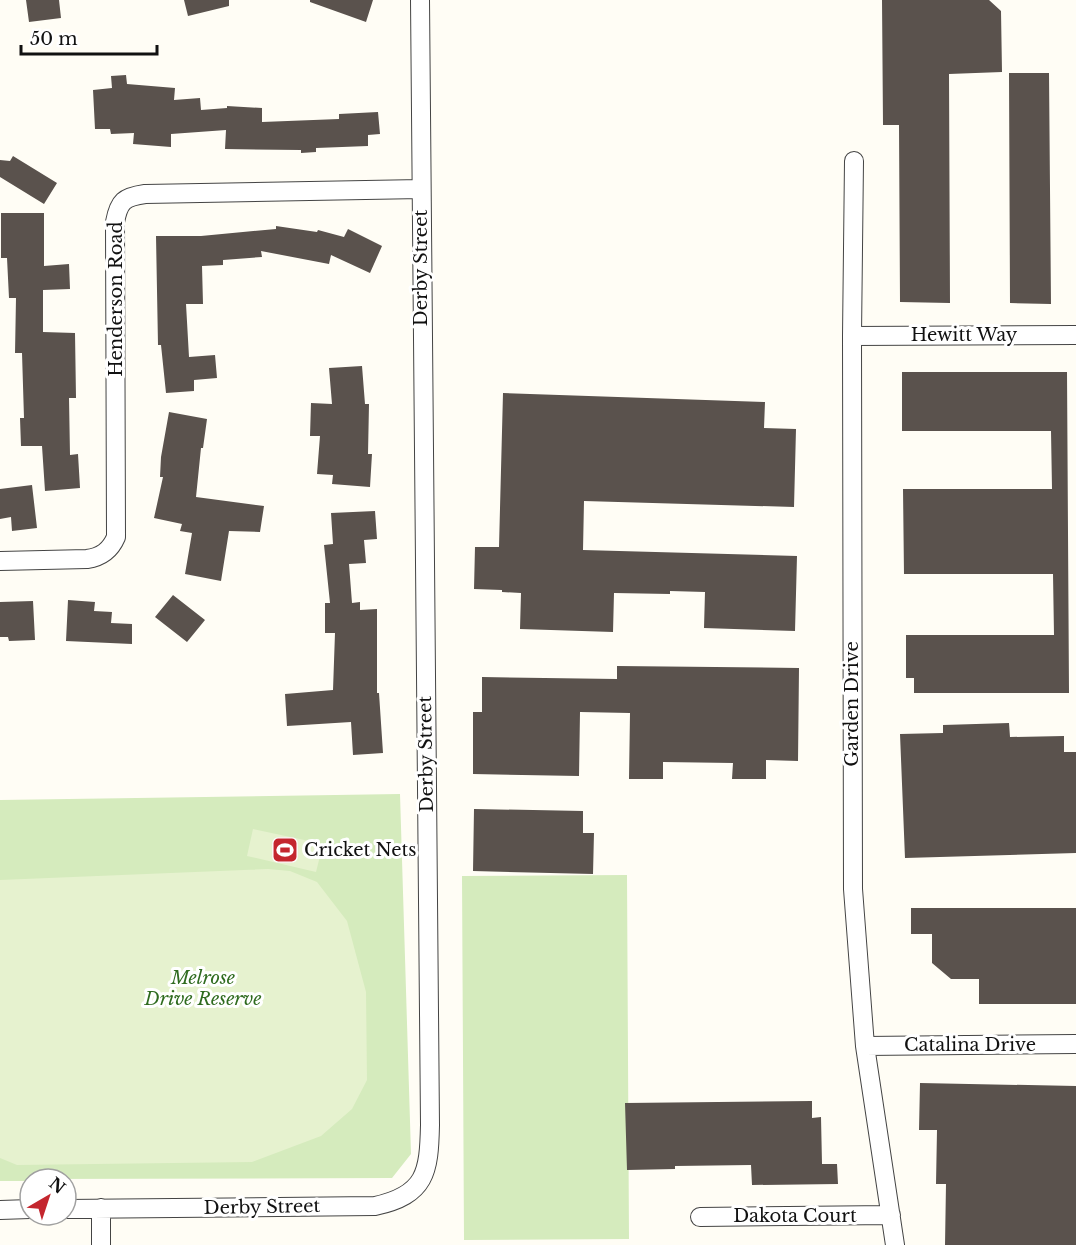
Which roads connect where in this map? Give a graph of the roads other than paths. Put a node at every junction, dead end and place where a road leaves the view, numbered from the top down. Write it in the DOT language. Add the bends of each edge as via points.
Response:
graph roads {
  1 [pos="420,0"];
  2 [pos="854,161"];
  3 [pos="421,189"];
  4 [pos="1076,335"];
  5 [pos="852,336"];
  6 [pos="0,561"];
  7 [pos="1076,1044"];
  8 [pos="865,1046"];
  9 [pos="101,1208"];
  10 [pos="18,1209"];
  11 [pos="78,1209"];
  12 [pos="0,1210"];
  13 [pos="891,1215"];
  14 [pos="700,1217"];
  15 [pos="101,1245"];
  16 [pos="895,1245"];
  1 -- 3 [label="street, Derby Street"];
  2 -- 5 [label="street, Garden Drive"];
  3 -- 6 [label="street, Henderson Road" via="145,194 123,201 114,222 116,537 98,557"];
  3 -- 9 [label="street, Derby Street" via="430,1125 426,1170 406,1195 375,1206"];
  4 -- 5 [label="street, Hewitt Way"];
  5 -- 8 [label="street, Garden Drive" via="853,889"];
  7 -- 8 [label="street, Catalina Drive"];
  8 -- 13 [label="street, Garden Drive"];
  9 -- 11 [label="street, Derby Street"];
  9 -- 15 [label="street"];
  10 -- 12 [label="street"];
  13 -- 14 [label="street, Dakota Court"];
  13 -- 16 [label="street, Garden Drive"];
}
